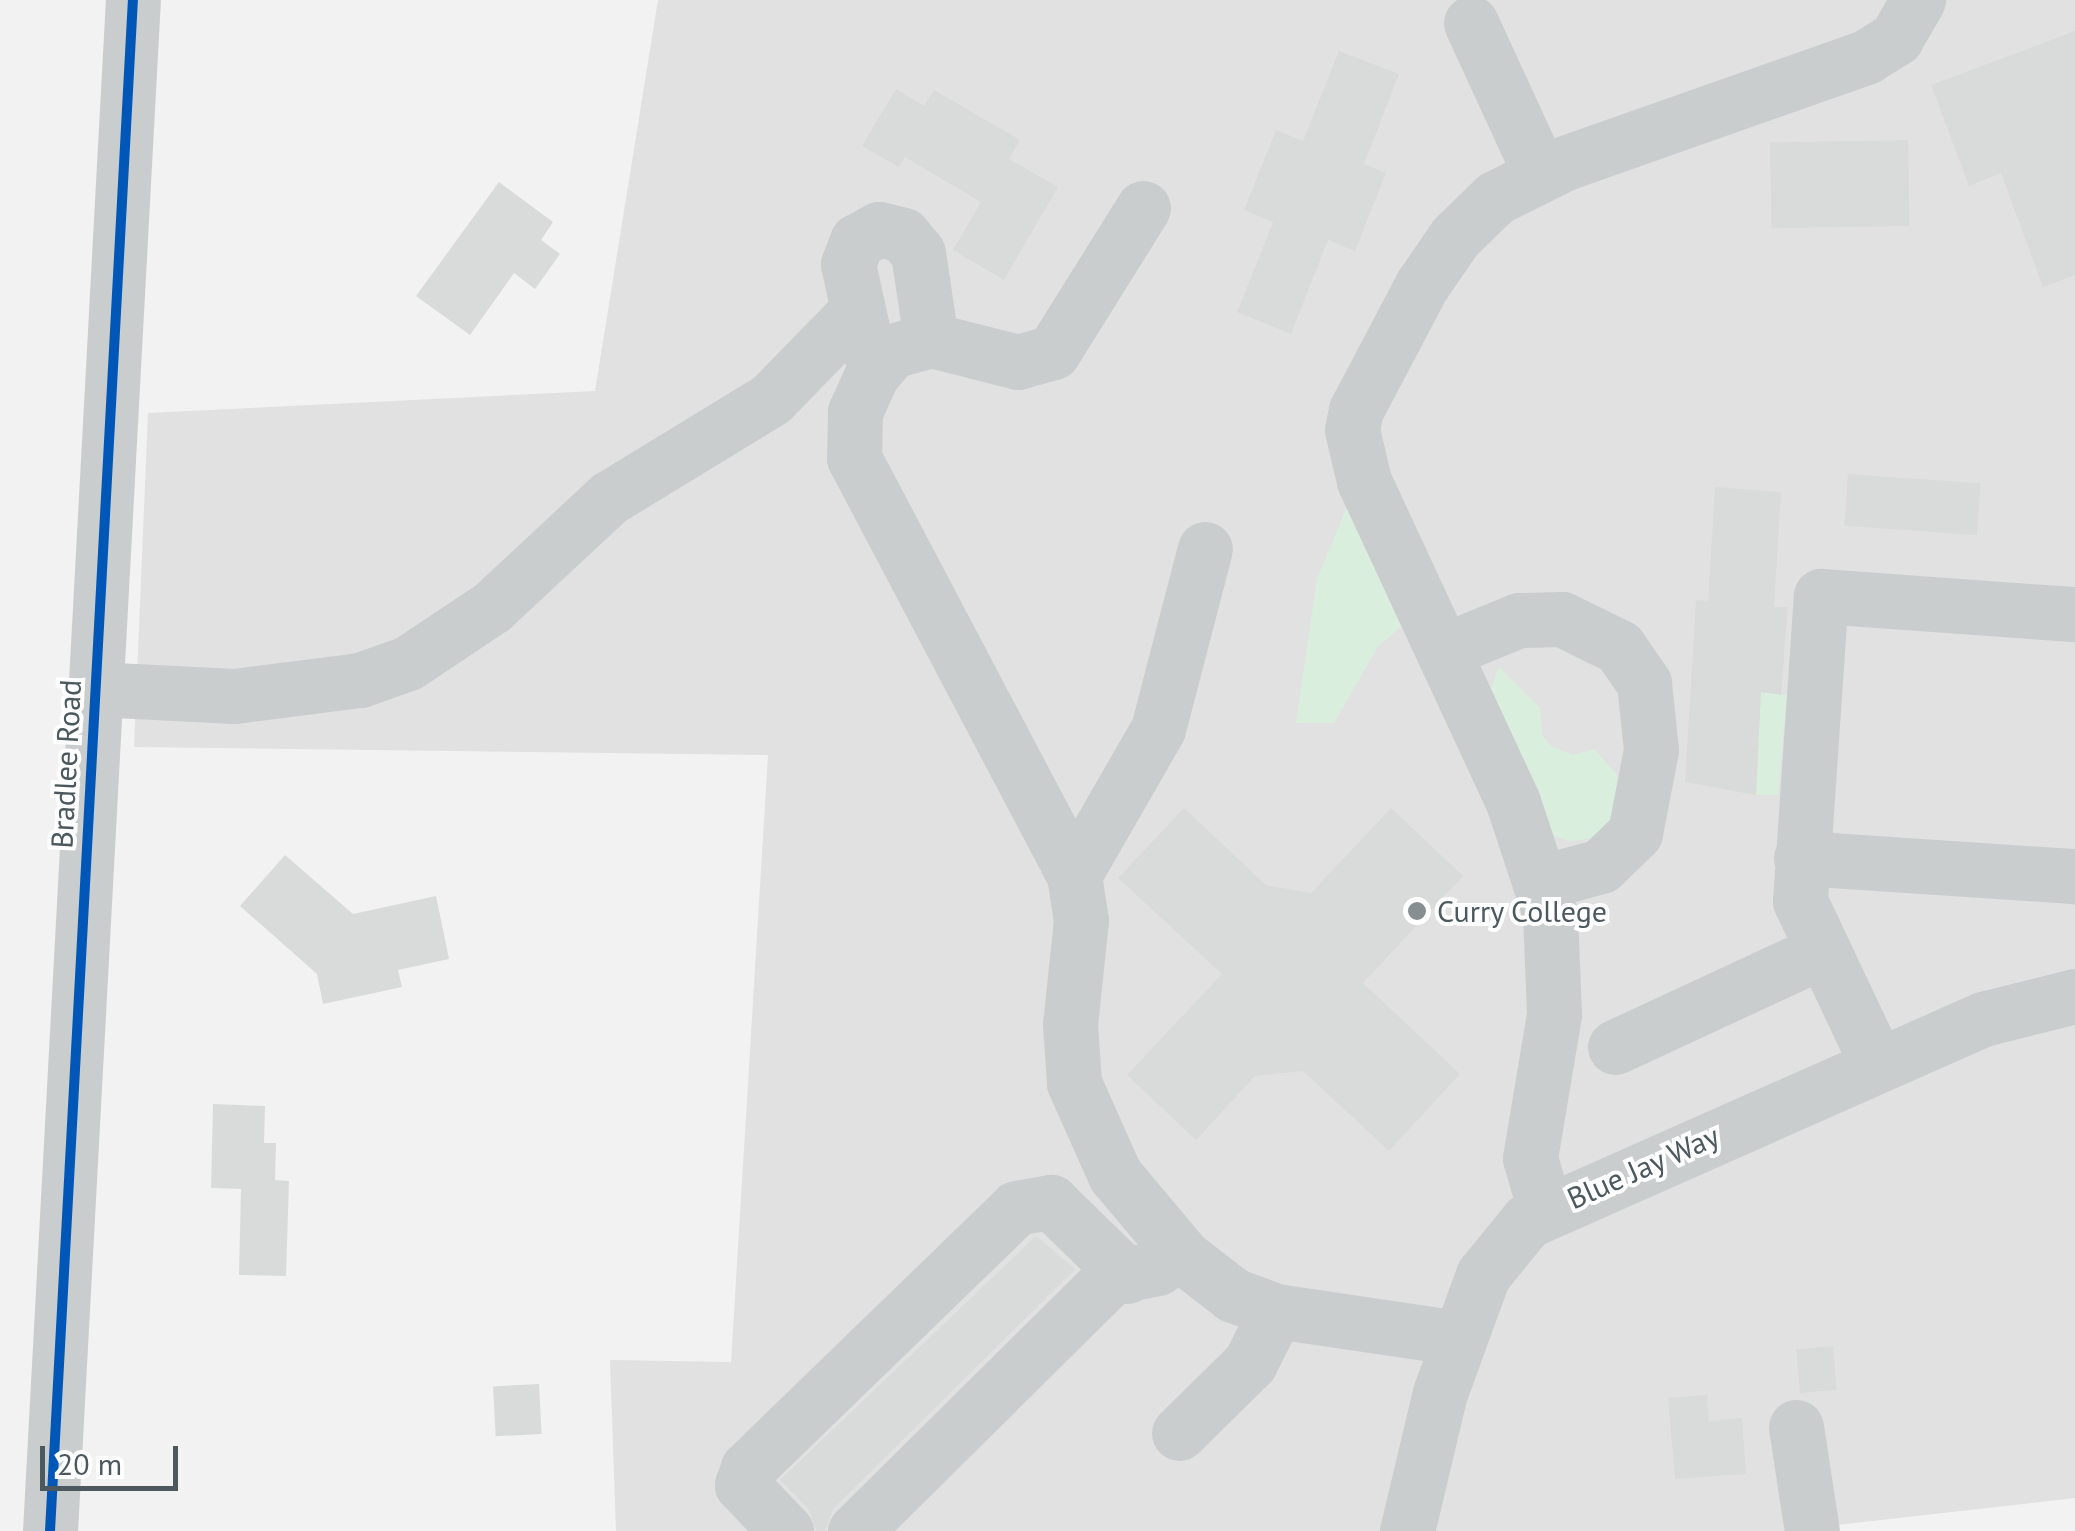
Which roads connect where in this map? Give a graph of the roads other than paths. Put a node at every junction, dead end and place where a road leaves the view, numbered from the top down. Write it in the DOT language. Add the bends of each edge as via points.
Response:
graph roads {
  1 [pos="133,0"];
  2 [pos="1918,0"];
  3 [pos="1471,23"];
  4 [pos="1540,174"];
  5 [pos="1143,208"];
  6 [pos="858,310"];
  7 [pos="931,340"];
  8 [pos="872,374"];
  9 [pos="770,400"];
  10 [pos="854,458"];
  11 [pos="1206,550"];
  12 [pos="2075,614"];
  13 [pos="1443,651"];
  14 [pos="94,689"];
  15 [pos="1801,858"];
  16 [pos="1074,875"];
  17 [pos="2075,876"];
  18 [pos="1542,882"];
  19 [pos="1822,950"];
  20 [pos="2075,996"];
  21 [pos="1615,1047"];
  22 [pos="1877,1064"];
  23 [pos="1545,1210"];
  24 [pos="1184,1257"];
  25 [pos="1127,1276"];
  26 [pos="1276,1310"];
  27 [pos="1458,1338"];
  28 [pos="1796,1427"];
  29 [pos="1179,1433"];
  30 [pos="50,1531"];
  31 [pos="786,1531"];
  32 [pos="855,1531"];
  33 [pos="1407,1531"];
  34 [pos="1812,1531"];
  1 -- 14 [label="street, Bradlee Road"];
  2 -- 4 [label="street" via="1896,38 1866,57"];
  3 -- 4 [label="street"];
  4 -- 13 [label="street" via="1495,198 1454,236 1401,318 1356,410 1352,430 1364,481"];
  5 -- 7 [label="street" via="1054,352 1018,362"];
  6 -- 7 [label="street" via="851,252 879,230 904,235 918,253"];
  6 -- 8 [label="street"];
  6 -- 9 [label="street"];
  7 -- 8 [label="street" via="892,351"];
  8 -- 10 [label="street" via="852,426"];
  9 -- 10 [label="street" via="825,427"];
  9 -- 14 [label="street" via="620,489 466,628 408,663 360,680 234,696"];
  10 -- 16 [label="street"];
  11 -- 16 [label="street" via="1158,729"];
  12 -- 15 [label="street" via="1821,596"];
  13 -- 18 [label="street"];
  13 -- 18 [label="street" via="1519,620 1562,618 1611,641 1644,682 1651,750 1635,833 1601,866"];
  14 -- 30 [label="street, Bradlee Road"];
  15 -- 17 [label="street"];
  15 -- 19 [label="street" via="1800,901"];
  16 -- 24 [label="street" via="1081,920 1070,1052 1082,1111 1115,1175"];
  18 -- 23 [label="street" via="1554,946 1554,1014 1530,1158"];
  19 -- 21 [label="street"];
  19 -- 22 [label="street"];
  20 -- 22 [label="street, Blue Jay Way" via="2009,1008"];
  22 -- 23 [label="street, Blue Jay Way"];
  23 -- 27 [label="street, Blue Jay Way" via="1495,1254"];
  24 -- 25 [label="street"];
  24 -- 26 [label="street" via="1233,1295"];
  25 -- 31 [label="street" via="1051,1202 1016,1208 748,1468 742,1486"];
  25 -- 32 [label="street" via="1112,1277"];
  26 -- 27 [label="street"];
  26 -- 29 [label="street" via="1250,1363"];
  27 -- 33 [label="street, Blue Jay Way"];
  28 -- 34 [label="street"];
}
